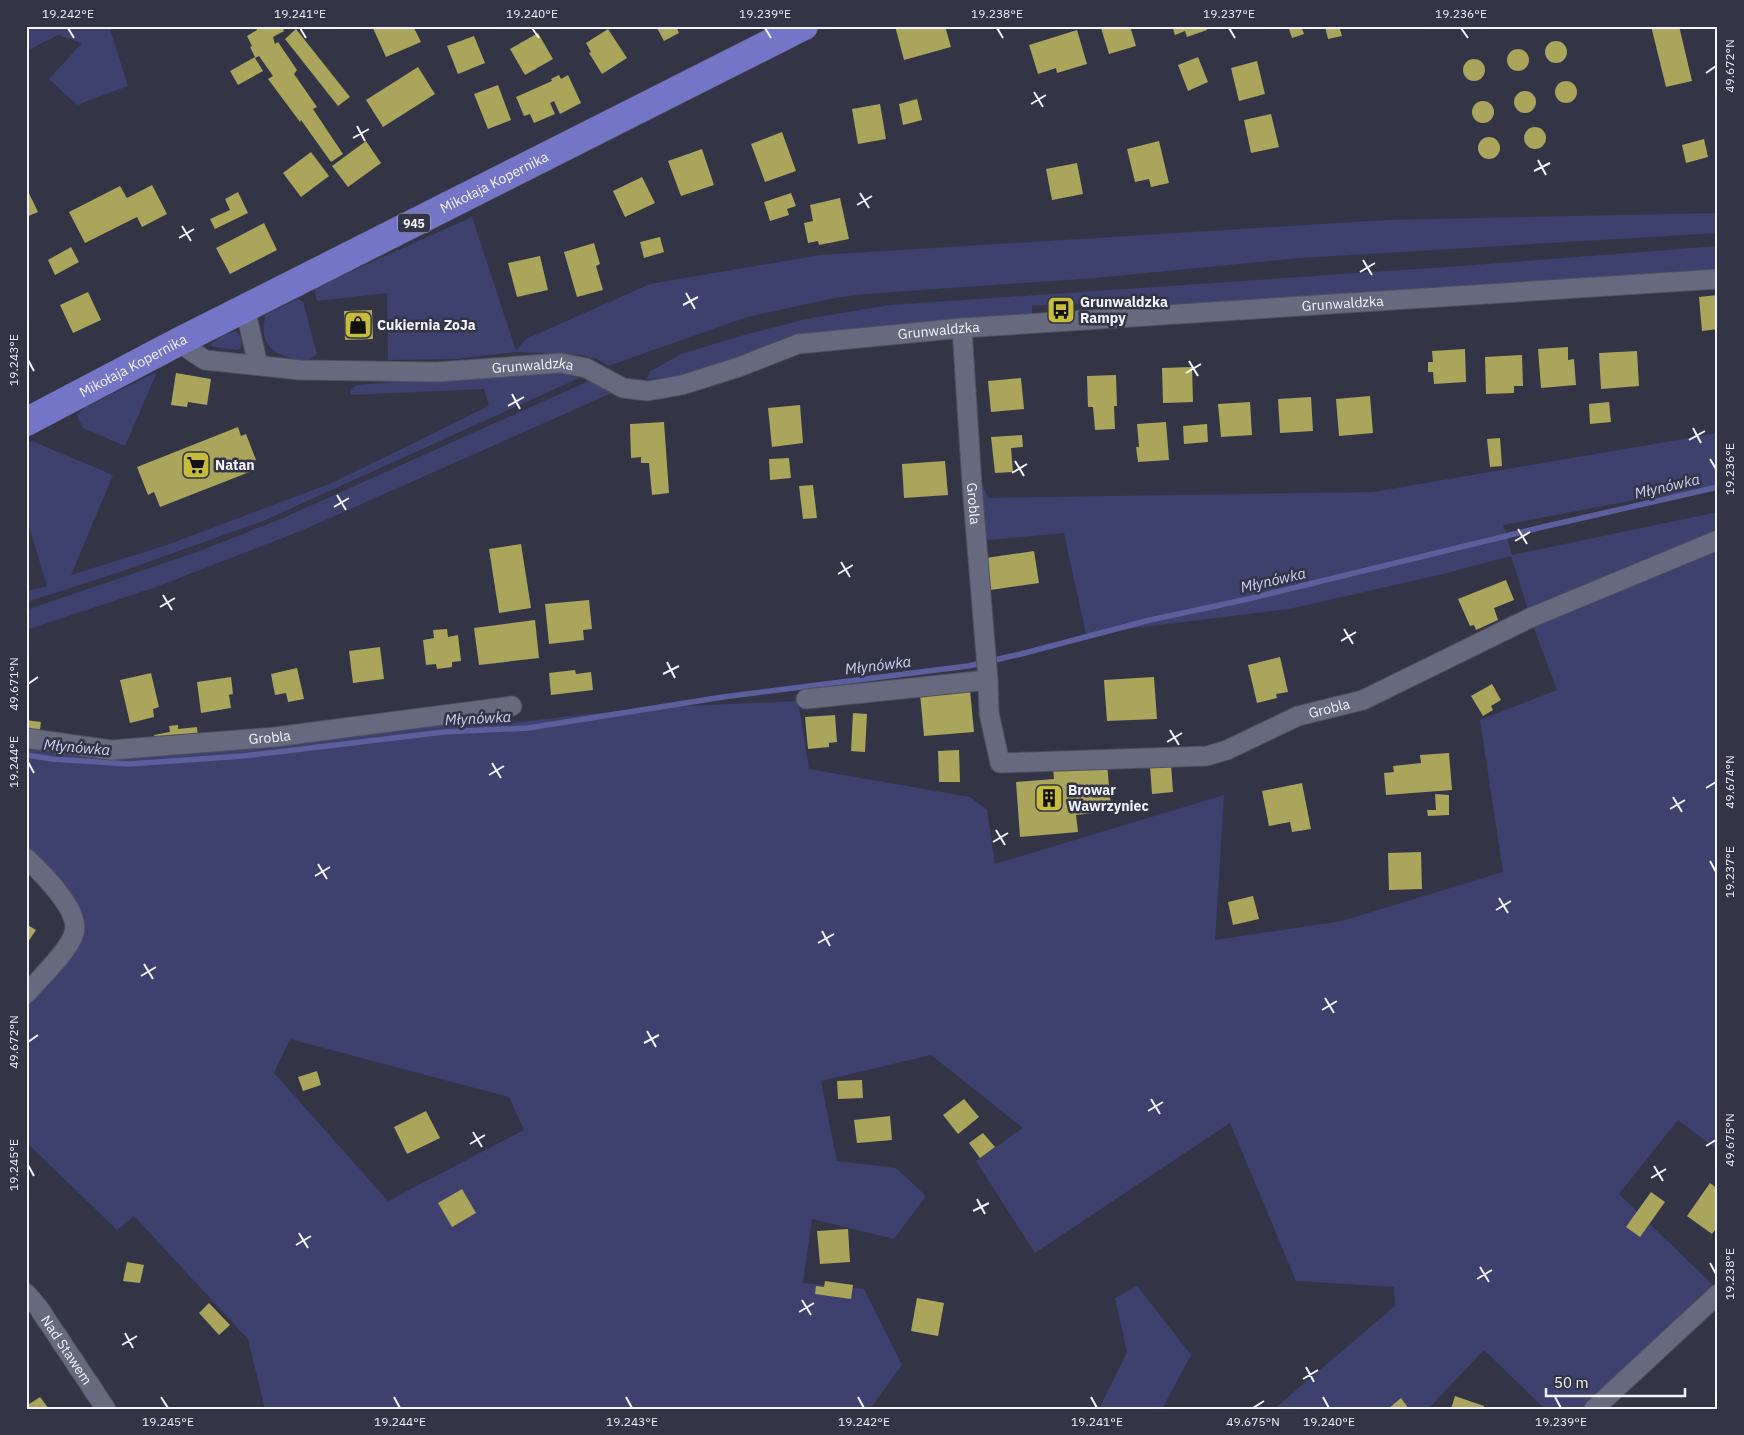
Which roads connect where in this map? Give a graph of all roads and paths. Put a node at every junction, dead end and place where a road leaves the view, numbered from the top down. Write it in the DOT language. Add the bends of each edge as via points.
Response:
graph roads {
  1 [pos="804,26"];
  2 [pos="1718,279"];
  3 [pos="245,308"];
  4 [pos="962,328"];
  5 [pos="178,342"];
  6 [pos="258,366"];
  7 [pos="26,422"];
  8 [pos="1718,540"];
  9 [pos="988,680"];
  10 [pos="806,699"];
  11 [pos="512,706"];
  12 [pos="26,738"];
  13 [pos="26,858"];
  14 [pos="26,994"];
  15 [pos="26,1293"];
  16 [pos="1718,1294"];
  17 [pos="106,1409"];
  18 [pos="1594,1409"];
  1 -- 3 [label="main road, Mikołaja Kopernika / 945"];
  2 -- 4 [label="street, Grunwaldzka"];
  3 -- 5 [label="main road, Mikołaja Kopernika / 945"];
  3 -- 6 [label="street"];
  4 -- 6 [label="street, Grunwaldzka" via="798,344 740,367 682,385 648,391 623,388 586,368 562,363 437,372 300,370"];
  4 -- 9 [label="street, Grobla"];
  5 -- 6 [label="street, Grunwaldzka" via="205,360"];
  5 -- 7 [label="main road, Mikołaja Kopernika / 945"];
  8 -- 9 [label="street, Grobla" via="1530,618 1362,700 1298,716 1227,750 1207,756 1000,763 989,713"];
  9 -- 10 [label="street"];
  11 -- 12 [label="street, Grobla" via="275,737 111,750"];
  13 -- 14 [label="street" via="67,905 75,932 66,948"];
  15 -- 17 [label="street, Nad Stawem"];
  16 -- 18 [label="street"];
}
